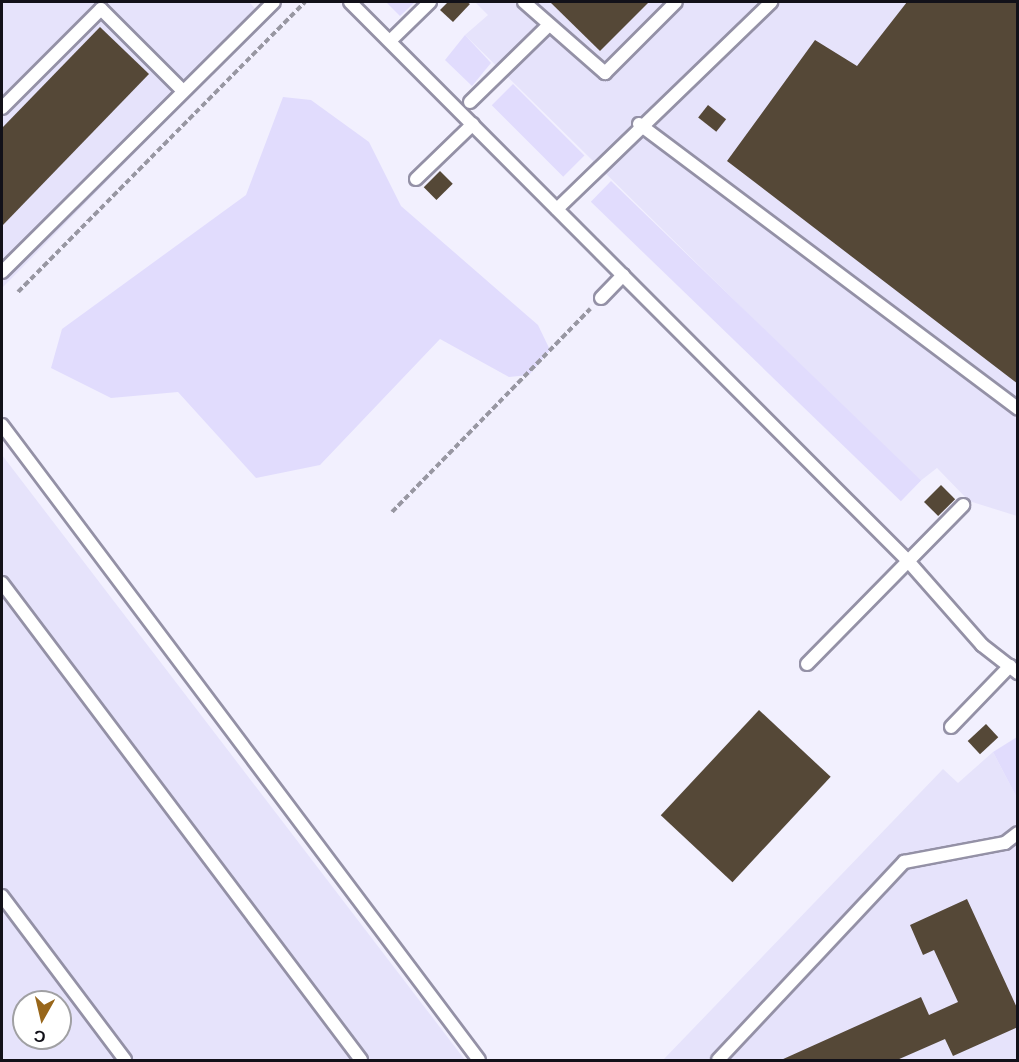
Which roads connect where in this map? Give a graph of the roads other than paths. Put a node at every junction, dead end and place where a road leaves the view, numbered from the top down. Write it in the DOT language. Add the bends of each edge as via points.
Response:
graph roads {
  1 [pos="274,2"];
  2 [pos="350,2"];
  3 [pos="430,2"];
  4 [pos="524,2"];
  5 [pos="676,2"];
  6 [pos="771,2"];
  7 [pos="97,5"];
  8 [pos="548,26"];
  9 [pos="390,41"];
  10 [pos="183,91"];
  11 [pos="470,102"];
  12 [pos="2,108"];
  13 [pos="473,124"];
  14 [pos="639,124"];
  15 [pos="416,179"];
  16 [pos="556,208"];
  17 [pos="2,272"];
  18 [pos="623,275"];
  19 [pos="601,297"];
  20 [pos="1017,410"];
  21 [pos="2,425"];
  22 [pos="963,505"];
  23 [pos="908,561"];
  24 [pos="2,583"];
  25 [pos="807,664"];
  26 [pos="1014,670"];
  27 [pos="951,727"];
  28 [pos="1017,833"];
  29 [pos="2,896"];
  30 [pos="125,1060"];
  31 [pos="361,1060"];
  32 [pos="479,1060"];
  33 [pos="718,1060"];
  1 -- 10 [label="lane"];
  2 -- 9 [label="lane"];
  3 -- 9 [label="lane"];
  4 -- 8 [label="lane"];
  5 -- 8 [label="lane" via="605,73"];
  6 -- 14 [label="lane"];
  7 -- 10 [label="lane"];
  7 -- 12 [label="lane"];
  8 -- 11 [label="lane"];
  9 -- 13 [label="lane"];
  10 -- 17 [label="lane"];
  13 -- 15 [label="lane"];
  13 -- 16 [label="lane"];
  14 -- 16 [label="lane"];
  14 -- 20 [label="lane"];
  16 -- 18 [label="lane"];
  18 -- 19 [label="lane"];
  18 -- 23 [label="lane"];
  21 -- 32 [label="lane"];
  22 -- 23 [label="lane"];
  23 -- 25 [label="lane"];
  23 -- 26 [label="lane" via="982,645"];
  24 -- 31 [label="lane"];
  26 -- 27 [label="lane"];
  28 -- 33 [label="lane" via="1005,843 904,862"];
  29 -- 30 [label="lane"];
}
